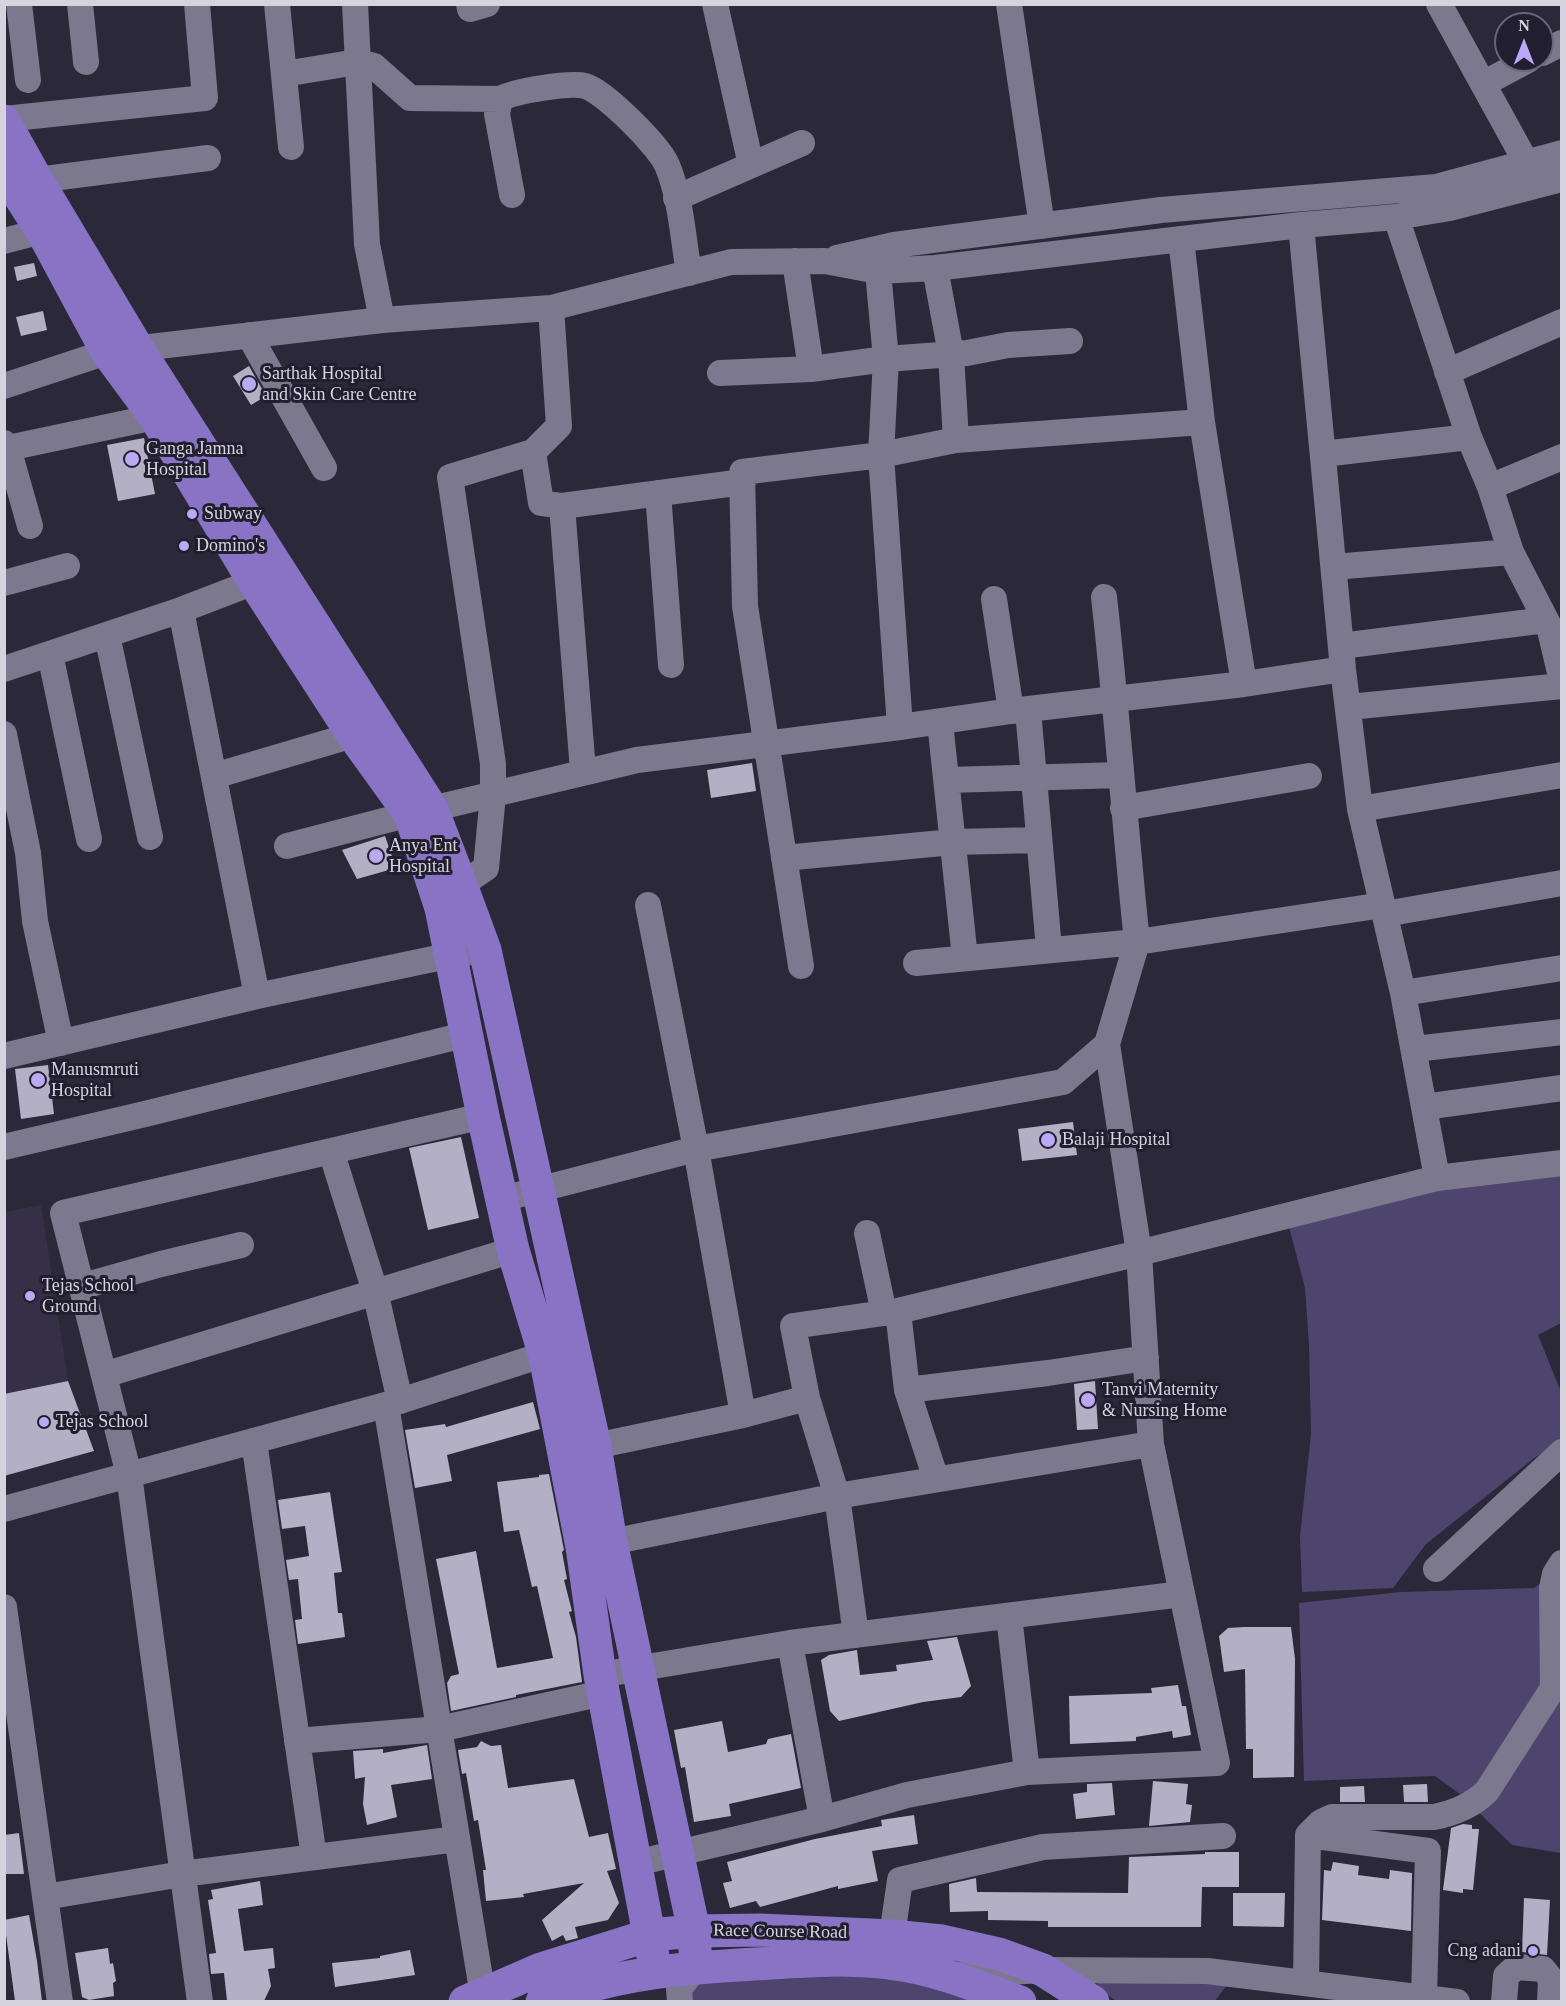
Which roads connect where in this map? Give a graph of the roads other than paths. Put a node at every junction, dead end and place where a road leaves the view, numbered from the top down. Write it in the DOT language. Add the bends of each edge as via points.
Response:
graph roads {
  1 [pos="19,4"];
  2 [pos="80,4"];
  3 [pos="197,4"];
  4 [pos="277,4"];
  5 [pos="355,4"];
  6 [pos="469,4"];
  7 [pos="487,4"];
  8 [pos="715,4"];
  9 [pos="1009,4"];
  10 [pos="1439,4"];
  11 [pos="86,62"];
  12 [pos="357,62"];
  13 [pos="1506,72"];
  14 [pos="284,74"];
  15 [pos="28,80"];
  16 [pos="1483,84"];
  17 [pos="500,99"];
  18 [pos="4,120"];
  19 [pos="802,143"];
  20 [pos="291,147"];
  21 [pos="1562,153"];
  22 [pos="208,158"];
  23 [pos="1526,162"];
  24 [pos="751,165"];
  25 [pos="4,172"];
  26 [pos="1562,179"];
  27 [pos="37,180"];
  28 [pos="512,195"];
  29 [pos="676,198"];
  30 [pos="1396,217"];
  31 [pos="1301,225"];
  32 [pos="1042,226"];
  33 [pos="42,231"];
  34 [pos="1181,239"];
  35 [pos="4,241"];
  36 [pos="795,261"];
  37 [pos="825,261"];
  38 [pos="935,268"];
  39 [pos="878,270"];
  40 [pos="689,273"];
  41 [pos="551,308"];
  42 [pos="382,320"];
  43 [pos="1562,322"];
  44 [pos="249,335"];
  45 [pos="1070,341"];
  46 [pos="122,350"];
  47 [pos="951,354"];
  48 [pos="885,359"];
  49 [pos="811,369"];
  50 [pos="1447,372"];
  51 [pos="720,373"];
  52 [pos="4,386"];
  53 [pos="154,417"];
  54 [pos="1202,422"];
  55 [pos="1469,437"];
  56 [pos="956,440"];
  57 [pos="6,446"];
  58 [pos="533,452"];
  59 [pos="1323,454"];
  60 [pos="881,455"];
  61 [pos="1562,457"];
  62 [pos="324,468"];
  63 [pos="743,482"];
  64 [pos="1490,487"];
  65 [pos="658,493"];
  66 [pos="562,506"];
  67 [pos="30,526"];
  68 [pos="1511,552"];
  69 [pos="67,566"];
  70 [pos="1334,567"];
  71 [pos="254,582"];
  72 [pos="4,583"];
  73 [pos="1104,597"];
  74 [pos="994,599"];
  75 [pos="181,610"];
  76 [pos="1552,623"];
  77 [pos="107,635"];
  78 [pos="50,654"];
  79 [pos="1342,657"];
  80 [pos="671,665"];
  81 [pos="4,669"];
  82 [pos="1562,681"];
  83 [pos="1244,684"];
  84 [pos="1562,686"];
  85 [pos="1116,699"];
  86 [pos="1349,707"];
  87 [pos="1020,711"];
  88 [pos="940,722"];
  89 [pos="900,727"];
  90 [pos="4,734"];
  91 [pos="353,735"];
  92 [pos="766,744"];
  93 [pos="583,771"];
  94 [pos="1121,775"];
  95 [pos="1562,775"];
  96 [pos="214,776"];
  97 [pos="1309,776"];
  98 [pos="1034,777"];
  99 [pos="947,780"];
  100 [pos="493,795"];
  101 [pos="1123,808"];
  102 [pos="1360,809"];
  103 [pos="421,811"];
  104 [pos="150,837"];
  105 [pos="89,839"];
  106 [pos="1040,840"];
  107 [pos="953,842"];
  108 [pos="287,846"];
  109 [pos="784,858"];
  110 [pos="1562,883"];
  111 [pos="449,889"];
  112 [pos="648,905"];
  113 [pos="1384,910"];
  114 [pos="1137,942"];
  115 [pos="1049,949"];
  116 [pos="485,950"];
  117 [pos="452,955"];
  118 [pos="966,958"];
  119 [pos="916,963"];
  120 [pos="801,966"];
  121 [pos="1562,968"];
  122 [pos="1403,993"];
  123 [pos="257,996"];
  124 [pos="1562,1032"];
  125 [pos="468,1034"];
  126 [pos="61,1043"];
  127 [pos="1107,1044"];
  128 [pos="1415,1049"];
  129 [pos="4,1056"];
  130 [pos="1562,1088"];
  131 [pos="1424,1107"];
  132 [pos="483,1116"];
  133 [pos="4,1147"];
  134 [pos="696,1149"];
  135 [pos="331,1151"];
  136 [pos="1562,1162"];
  137 [pos="1437,1178"];
  138 [pos="538,1190"];
  139 [pos="502,1199"];
  140 [pos="867,1233"];
  141 [pos="241,1245"];
  142 [pos="513,1250"];
  143 [pos="1139,1253"];
  144 [pos="83,1286"];
  145 [pos="375,1291"];
  146 [pos="891,1312"];
  147 [pos="559,1350"];
  148 [pos="1146,1358"];
  149 [pos="104,1375"];
  150 [pos="907,1390"];
  151 [pos="807,1398"];
  152 [pos="393,1403"];
  153 [pos="743,1415"];
  154 [pos="254,1441"];
  155 [pos="1151,1444"];
  156 [pos="595,1446"];
  157 [pos="1562,1452"];
  158 [pos="129,1475"];
  159 [pos="936,1479"];
  160 [pos="837,1496"];
  161 [pos="4,1509"];
  162 [pos="611,1542"];
  163 [pos="1562,1563"];
  164 [pos="1436,1569"];
  165 [pos="1182,1594"];
  166 [pos="4,1607"];
  167 [pos="1009,1616"];
  168 [pos="856,1635"];
  169 [pos="790,1643"];
  170 [pos="638,1669"];
  171 [pos="601,1684"];
  172 [pos="439,1729"];
  173 [pos="297,1741"];
  174 [pos="1027,1772"];
  175 [pos="822,1819"];
  176 [pos="1308,1835"];
  177 [pos="1223,1836"];
  178 [pos="457,1839"];
  179 [pos="676,1854"];
  180 [pos="314,1857"];
  181 [pos="636,1863"];
  182 [pos="182,1874"];
  183 [pos="45,1897"];
  184 [pos="694,1931"];
  185 [pos="650,1935"];
  186 [pos="892,1936"];
  187 [pos="1043,1970"];
  188 [pos="948,1975"];
  189 [pos="678,1982"];
  190 [pos="1306,1982"];
  191 [pos="1424,1996"];
  192 [pos="477,1999"];
  193 [pos="60,2001"];
  194 [pos="200,2001"];
  195 [pos="542,2001"];
  196 [pos="1020,2001"];
  197 [pos="1093,2001"];
  198 [pos="1457,2001"];
  199 [pos="1504,2001"];
  200 [pos="1550,2001"];
  1 -- 15 [label="street"];
  2 -- 11 [label="street"];
  3 -- 18 [label="street" via="205,98"];
  4 -- 14 [label="street"];
  5 -- 12 [label="street"];
  6 -- 7 [label="street" via="470,9"];
  8 -- 24 [label="street"];
  9 -- 32 [label="street"];
  10 -- 16 [label="street"];
  12 -- 14 [label="street"];
  12 -- 17 [label="street" via="374,66 410,98"];
  12 -- 42 [label="street" via="367,244"];
  13 -- 16 [label="street"];
  14 -- 20 [label="street"];
  16 -- 23 [label="street"];
  17 -- 28 [label="street" via="497,114"];
  17 -- 29 [label="street" via="510,93 574,84 595,90 655,146 666,162"];
  18 -- 27 [label="main road"];
  19 -- 24 [label="street"];
  21 -- 23 [label="street"];
  22 -- 27 [label="street"];
  23 -- 32 [label="street" via="1436,187 1226,203"];
  24 -- 29 [label="street"];
  25 -- 33 [label="main road"];
  26 -- 30 [label="street" via="1450,208"];
  27 -- 46 [label="main road"];
  29 -- 40 [label="street"];
  30 -- 31 [label="street"];
  30 -- 50 [label="street"];
  31 -- 34 [label="street"];
  31 -- 59 [label="street"];
  32 -- 37 [label="street" via="894,246"];
  33 -- 35 [label="street"];
  33 -- 46 [label="main road"];
  34 -- 38 [label="street"];
  34 -- 54 [label="street"];
  36 -- 37 [label="street"];
  36 -- 40 [label="street" via="731,262"];
  36 -- 49 [label="street"];
  37 -- 39 [label="street"];
  38 -- 39 [label="street"];
  38 -- 47 [label="street"];
  39 -- 48 [label="street"];
  40 -- 41 [label="street"];
  41 -- 42 [label="street"];
  41 -- 58 [label="street" via="559,426"];
  42 -- 44 [label="street"];
  43 -- 50 [label="street"];
  44 -- 46 [label="street"];
  44 -- 62 [label="street"];
  45 -- 47 [label="street"];
  46 -- 52 [label="street"];
  46 -- 53 [label="main road"];
  46 -- 103 [label="main road" via="312,624"];
  47 -- 48 [label="street"];
  47 -- 56 [label="street"];
  48 -- 49 [label="street"];
  48 -- 60 [label="street"];
  49 -- 51 [label="street"];
  50 -- 55 [label="street"];
  53 -- 57 [label="street"];
  53 -- 71 [label="main road"];
  54 -- 56 [label="street"];
  54 -- 83 [label="street"];
  55 -- 59 [label="street"];
  55 -- 64 [label="street"];
  56 -- 60 [label="street"];
  57 -- 67 [label="street"];
  58 -- 66 [label="street" via="541,503"];
  58 -- 100 [label="street" via="450,477 493,764"];
  59 -- 70 [label="street"];
  60 -- 63 [label="street" via="742,472"];
  60 -- 89 [label="street"];
  61 -- 64 [label="street"];
  63 -- 65 [label="street"];
  63 -- 92 [label="street" via="745,606"];
  64 -- 68 [label="street"];
  65 -- 66 [label="street"];
  65 -- 80 [label="street"];
  66 -- 93 [label="street"];
  68 -- 70 [label="street"];
  68 -- 76 [label="street"];
  69 -- 72 [label="street"];
  70 -- 79 [label="street"];
  71 -- 75 [label="street"];
  71 -- 91 [label="main road"];
  73 -- 85 [label="street"];
  74 -- 87 [label="street"];
  75 -- 77 [label="street"];
  75 -- 96 [label="street"];
  76 -- 79 [label="street"];
  76 -- 82 [label="street"];
  77 -- 78 [label="street"];
  77 -- 104 [label="street"];
  78 -- 81 [label="street"];
  78 -- 105 [label="street"];
  79 -- 83 [label="street"];
  79 -- 86 [label="street"];
  83 -- 85 [label="street"];
  84 -- 86 [label="street"];
  85 -- 87 [label="street"];
  85 -- 94 [label="street"];
  86 -- 102 [label="street"];
  87 -- 88 [label="street"];
  87 -- 98 [label="street"];
  88 -- 89 [label="street"];
  88 -- 99 [label="street"];
  89 -- 92 [label="street"];
  90 -- 126 [label="street" via="28,853 35,921"];
  91 -- 96 [label="street"];
  91 -- 103 [label="main road"];
  92 -- 93 [label="street" via="637,760"];
  92 -- 109 [label="street"];
  93 -- 100 [label="street"];
  94 -- 98 [label="street"];
  94 -- 101 [label="street"];
  95 -- 102 [label="street"];
  96 -- 123 [label="street"];
  97 -- 101 [label="street"];
  98 -- 99 [label="street"];
  98 -- 106 [label="street"];
  99 -- 107 [label="street"];
  100 -- 103 [label="street"];
  100 -- 111 [label="street" via="486,868"];
  101 -- 114 [label="street"];
  102 -- 113 [label="street"];
  103 -- 108 [label="street"];
  103 -- 111 [label="main road"];
  106 -- 107 [label="street"];
  106 -- 115 [label="street"];
  107 -- 109 [label="street"];
  107 -- 118 [label="street"];
  109 -- 120 [label="street"];
  110 -- 113 [label="street"];
  111 -- 116 [label="main road"];
  111 -- 117 [label="main road"];
  112 -- 134 [label="street"];
  113 -- 114 [label="street"];
  113 -- 122 [label="street"];
  114 -- 115 [label="street"];
  114 -- 127 [label="street"];
  115 -- 118 [label="street"];
  116 -- 117 [label="street"];
  116 -- 138 [label="main road"];
  117 -- 123 [label="street"];
  117 -- 125 [label="main road"];
  118 -- 119 [label="street"];
  121 -- 122 [label="street"];
  122 -- 128 [label="street"];
  123 -- 126 [label="street"];
  124 -- 128 [label="street"];
  125 -- 132 [label="main road"];
  125 -- 133 [label="street"];
  126 -- 129 [label="street"];
  127 -- 134 [label="street" via="1063,1082"];
  127 -- 143 [label="street"];
  128 -- 131 [label="street"];
  130 -- 131 [label="street"];
  131 -- 137 [label="street"];
  132 -- 135 [label="street"];
  132 -- 139 [label="main road"];
  134 -- 138 [label="street"];
  134 -- 153 [label="street"];
  135 -- 144 [label="street" via="63,1213"];
  135 -- 145 [label="street"];
  136 -- 137 [label="street"];
  137 -- 143 [label="street"];
  138 -- 139 [label="street"];
  138 -- 147 [label="main road"];
  139 -- 142 [label="main road"];
  140 -- 146 [label="street"];
  141 -- 144 [label="street"];
  142 -- 145 [label="street"];
  142 -- 147 [label="main road"];
  143 -- 146 [label="street"];
  143 -- 148 [label="street"];
  144 -- 149 [label="street"];
  145 -- 149 [label="street"];
  145 -- 152 [label="street"];
  146 -- 150 [label="street"];
  146 -- 151 [label="street" via="793,1326"];
  147 -- 152 [label="street"];
  147 -- 156 [label="main road"];
  147 -- 171 [label="main road"];
  148 -- 150 [label="street"];
  148 -- 155 [label="street"];
  149 -- 158 [label="street"];
  150 -- 159 [label="street"];
  151 -- 153 [label="street"];
  151 -- 160 [label="street"];
  152 -- 154 [label="street"];
  152 -- 172 [label="street"];
  153 -- 156 [label="street"];
  154 -- 158 [label="street"];
  154 -- 173 [label="street"];
  155 -- 159 [label="street"];
  155 -- 165 [label="street"];
  156 -- 162 [label="main road"];
  157 -- 164 [label="street"];
  158 -- 161 [label="street"];
  158 -- 182 [label="street"];
  159 -- 160 [label="street"];
  160 -- 162 [label="street"];
  160 -- 168 [label="street"];
  162 -- 170 [label="main road"];
  163 -- 176 [label="street" via="1552,1588 1553,1688 1487,1791 1477,1801 1449,1814 1332,1817"];
  165 -- 167 [label="street"];
  165 -- 174 [label="street" via="1217,1763"];
  166 -- 183 [label="street"];
  167 -- 168 [label="street"];
  167 -- 174 [label="street"];
  168 -- 169 [label="street"];
  169 -- 170 [label="street"];
  169 -- 175 [label="street"];
  170 -- 171 [label="street"];
  170 -- 179 [label="main road"];
  171 -- 172 [label="street"];
  171 -- 181 [label="main road"];
  172 -- 173 [label="street"];
  172 -- 178 [label="street"];
  173 -- 180 [label="street"];
  174 -- 175 [label="street" via="907,1795"];
  175 -- 179 [label="street"];
  176 -- 190 [label="street"];
  176 -- 191 [label="street" via="1428,1851"];
  177 -- 186 [label="street" via="1043,1847 900,1880"];
  178 -- 180 [label="street"];
  178 -- 192 [label="street"];
  179 -- 181 [label="street"];
  179 -- 184 [label="main road"];
  180 -- 182 [label="street"];
  181 -- 185 [label="main road"];
  182 -- 183 [label="street"];
  182 -- 194 [label="street"];
  183 -- 193 [label="street"];
  184 -- 185 [label="main road, Race Course Road"];
  184 -- 186 [label="main road, Race Course Road" via="778,1930"];
  184 -- 189 [label="main road"];
  185 -- 189 [label="main road"];
  185 -- 192 [label="main road, Race Course Road" via="541,1969"];
  186 -- 187 [label="main road, Race Course Road" via="988,1951"];
  187 -- 188 [label="street"];
  187 -- 190 [label="street" via="1207,1971"];
  187 -- 197 [label="main road, Race Course Road"];
  188 -- 189 [label="main road, Race Course Road" via="888,1963 810,1961"];
  188 -- 196 [label="main road, Race Course Road"];
  189 -- 195 [label="main road, Race Course Road" via="594,1983"];
  190 -- 191 [label="street"];
  191 -- 198 [label="street"];
  199 -- 200 [label="street" via="1506,1976 1516,1967 1543,1969 1551,1979"];
}
